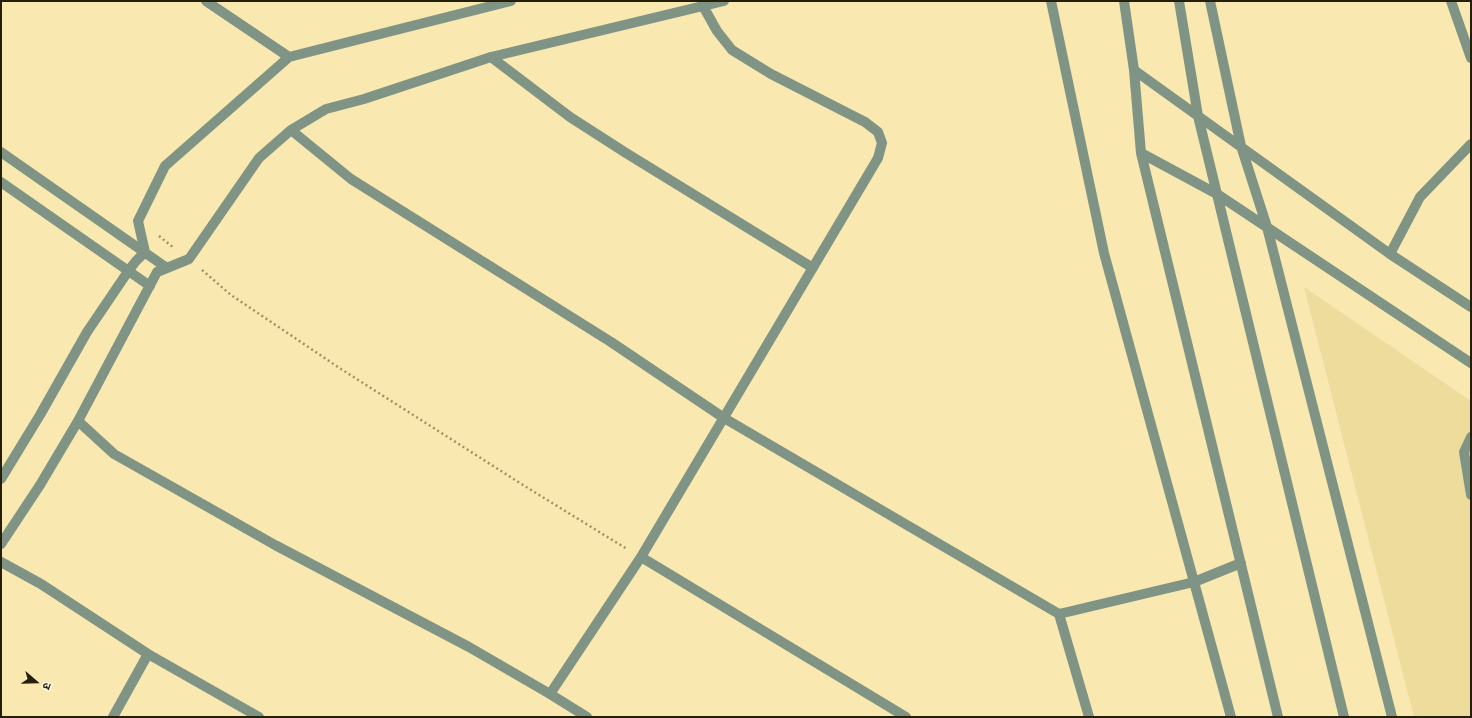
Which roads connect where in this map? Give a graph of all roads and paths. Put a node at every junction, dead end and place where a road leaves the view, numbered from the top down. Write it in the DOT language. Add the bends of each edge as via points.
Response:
graph roads {
  1 [pos="206,1"];
  2 [pos="511,1"];
  3 [pos="724,1"];
  4 [pos="1051,1"];
  5 [pos="1124,1"];
  6 [pos="1179,1"];
  7 [pos="1210,1"];
  8 [pos="1451,1"];
  9 [pos="703,6"];
  10 [pos="289,57"];
  11 [pos="491,57"];
  12 [pos="1471,58"];
  13 [pos="1134,70"];
  14 [pos="1198,116"];
  15 [pos="291,130"];
  16 [pos="1471,144"];
  17 [pos="1240,146"];
  18 [pos="1,152"];
  19 [pos="1141,153"];
  20 [pos="1,182"];
  21 [pos="1218,194"];
  22 [pos="138,221"];
  23 [pos="1267,227"];
  24 [pos="145,252"];
  25 [pos="1390,254"];
  26 [pos="189,259"];
  27 [pos="167,268"];
  28 [pos="813,268"];
  29 [pos="128,270"];
  30 [pos="150,286"];
  31 [pos="1471,307"];
  32 [pos="1471,363"];
  33 [pos="724,418"];
  34 [pos="78,421"];
  35 [pos="1471,437"];
  36 [pos="3,473"];
  37 [pos="1471,495"];
  38 [pos="1,544"];
  39 [pos="641,557"];
  40 [pos="1,562"];
  41 [pos="1241,563"];
  42 [pos="1194,582"];
  43 [pos="1059,614"];
  44 [pos="148,654"];
  45 [pos="550,694"];
  46 [pos="113,717"];
  47 [pos="259,717"];
  48 [pos="587,717"];
  49 [pos="906,717"];
  50 [pos="1089,717"];
  51 [pos="1231,717"];
  52 [pos="1278,717"];
  53 [pos="1344,717"];
  54 [pos="1392,717"];
  1 -- 10 [label="street"];
  2 -- 10 [label="street"];
  3 -- 9 [label="street"];
  4 -- 42 [label="street" via="1104,253"];
  5 -- 13 [label="street"];
  6 -- 14 [label="street"];
  7 -- 17 [label="street"];
  8 -- 12 [label="street"];
  9 -- 11 [label="street"];
  9 -- 28 [label="street" via="717,31 732,50 878,132 882,143 878,158"];
  10 -- 22 [label="street" via="165,166"];
  11 -- 15 [label="street" via="326,109"];
  11 -- 28 [label="street" via="570,117"];
  13 -- 14 [label="street"];
  13 -- 19 [label="street"];
  14 -- 17 [label="street"];
  14 -- 21 [label="street"];
  15 -- 26 [label="street" via="259,158"];
  15 -- 33 [label="street" via="352,179 611,342"];
  16 -- 25 [label="street" via="1420,197"];
  17 -- 23 [label="street"];
  17 -- 25 [label="street"];
  18 -- 24 [label="street"];
  19 -- 21 [label="street"];
  19 -- 41 [label="street"];
  20 -- 29 [label="street"];
  21 -- 23 [label="street"];
  21 -- 53 [label="street"];
  22 -- 24 [label="street"];
  22 -- 26 [label="path"];
  23 -- 32 [label="street"];
  23 -- 54 [label="street"];
  24 -- 27 [label="street"];
  24 -- 29 [label="street"];
  25 -- 31 [label="street"];
  26 -- 27 [label="street"];
  26 -- 39 [label="path" via="231,295 341,369"];
  27 -- 30 [label="street" via="157,272"];
  28 -- 33 [label="street"];
  29 -- 30 [label="street"];
  29 -- 36 [label="street" via="87,332"];
  30 -- 34 [label="street"];
  33 -- 39 [label="street"];
  33 -- 43 [label="street"];
  34 -- 38 [label="street"];
  34 -- 45 [label="street" via="114,454 274,545 469,647"];
  35 -- 37 [label="street" via="1464,452"];
  39 -- 45 [label="street"];
  39 -- 49 [label="street"];
  40 -- 44 [label="street" via="41,584"];
  41 -- 42 [label="street"];
  41 -- 52 [label="street"];
  42 -- 43 [label="street"];
  42 -- 51 [label="street"];
  43 -- 50 [label="street"];
  44 -- 46 [label="street"];
  44 -- 47 [label="street"];
  45 -- 48 [label="street"];
}
